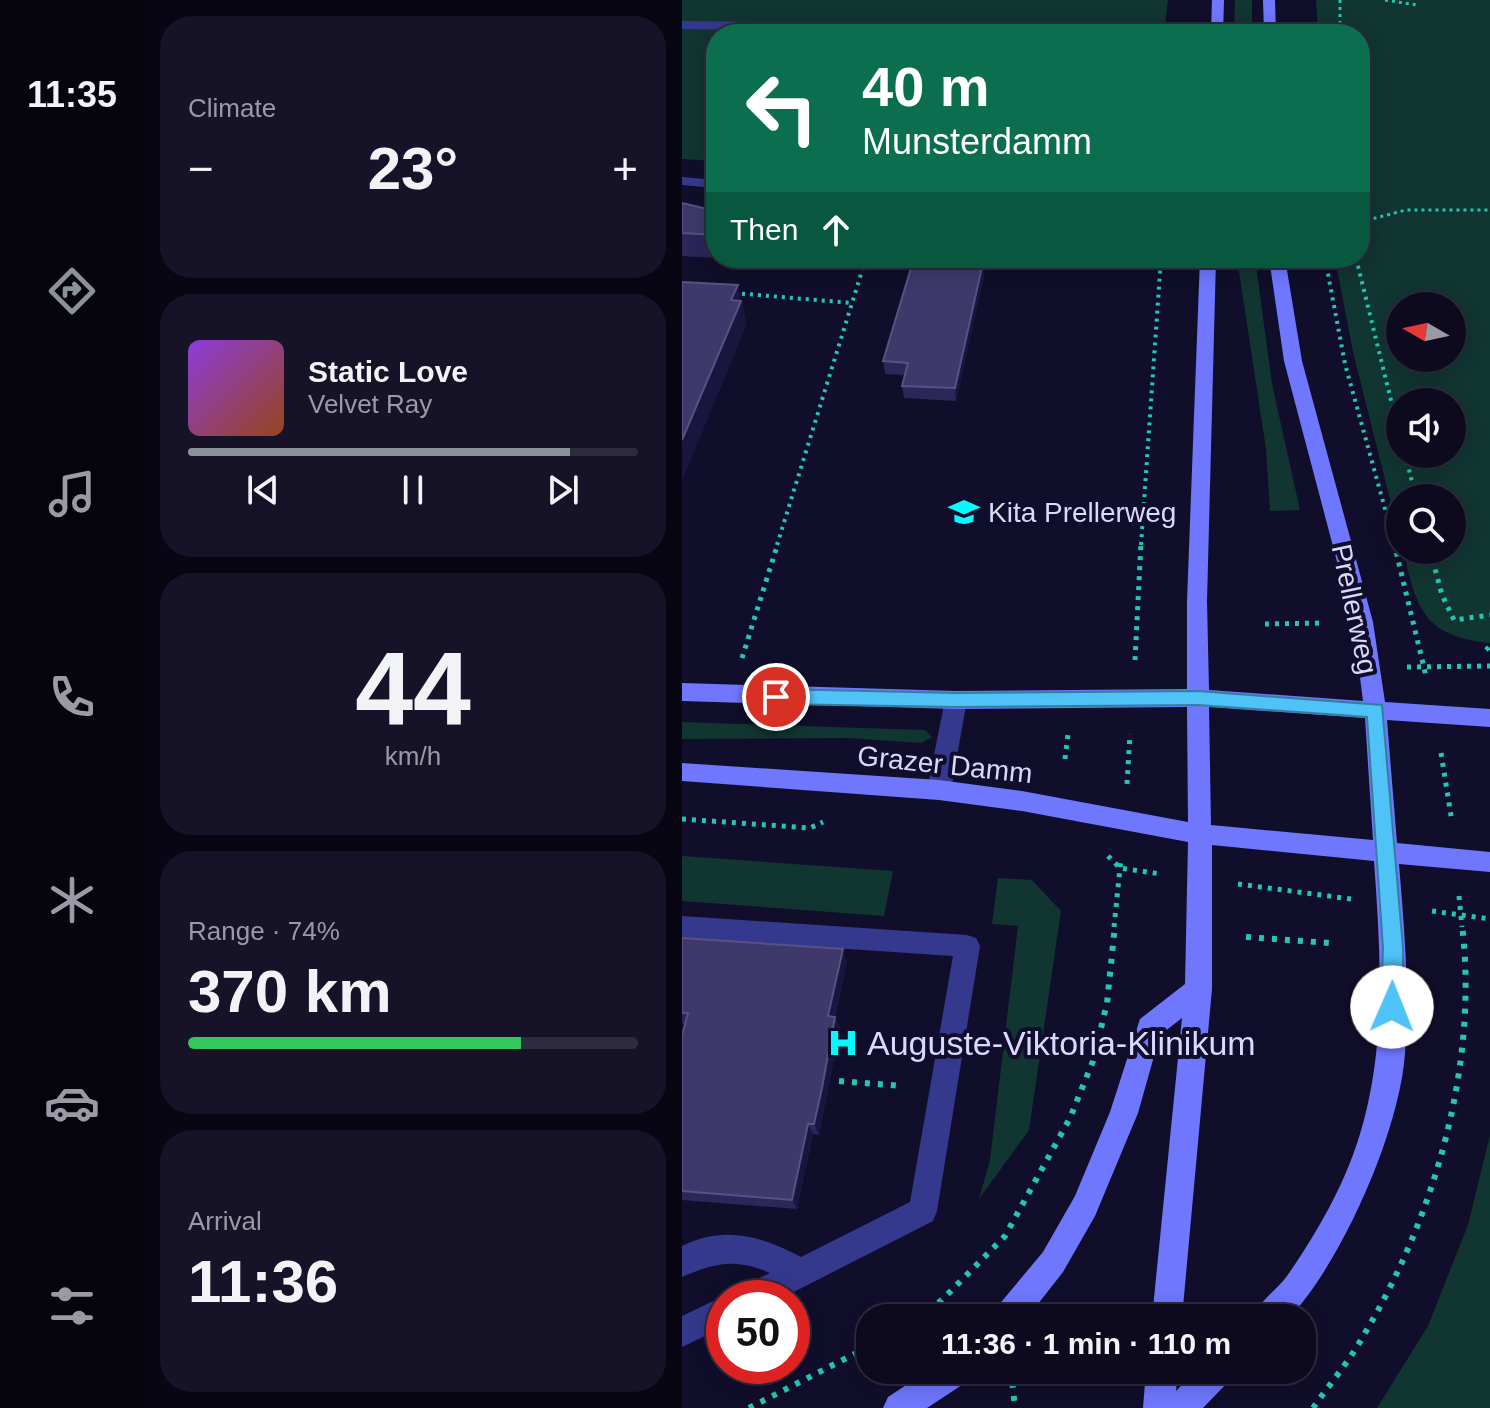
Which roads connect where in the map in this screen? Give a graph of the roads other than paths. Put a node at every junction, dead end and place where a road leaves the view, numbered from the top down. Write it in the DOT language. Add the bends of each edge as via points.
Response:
graph roads {
  1 [pos="1218,0"];
  2 [pos="1269,0"];
  3 [pos="1217,24"];
  4 [pos="1270,24"];
  5 [pos="682,25"];
  6 [pos="706,25"];
  7 [pos="682,181"];
  8 [pos="706,183"];
  9 [pos="1208,268"];
  10 [pos="1279,268"];
  11 [pos="682,692"];
  12 [pos="1198,698"];
  13 [pos="956,700"];
  14 [pos="1375,710"];
  15 [pos="1490,718"];
  16 [pos="682,772"];
  17 [pos="939,790"];
  18 [pos="1199,834"];
  19 [pos="1387,852"];
  20 [pos="1490,862"];
  21 [pos="682,927"];
  22 [pos="1199,989"];
  23 [pos="682,1262"];
  24 [pos="801,1273"];
  25 [pos="787,1280"];
  26 [pos="1019,1304"];
  27 [pos="1168,1304"];
  28 [pos="1282,1304"];
  29 [pos="706,1320"];
  30 [pos="682,1332"];
  31 [pos="936,1384"];
  32 [pos="1161,1384"];
  33 [pos="1204,1384"];
  34 [pos="899,1408"];
  35 [pos="1159,1408"];
  36 [pos="1181,1408"];
  1 -- 3 [label="main road"];
  2 -- 4 [label="main road"];
  5 -- 6 [label="street"];
  7 -- 8 [label="street"];
  9 -- 12 [label="main road"];
  10 -- 14 [label="main road, Prellerweg" via="1293,361 1363,622"];
  11 -- 13 [label="main road, Grazer Damm"];
  12 -- 13 [label="main road, Grazer Damm"];
  12 -- 14 [label="main road, Grazer Damm"];
  12 -- 18 [label="main road"];
  13 -- 17 [label="street"];
  14 -- 15 [label="main road, Grazer Damm"];
  14 -- 19 [label="main road, Prellerweg"];
  16 -- 17 [label="main road, Grazer Damm"];
  17 -- 18 [label="main road, Grazer Damm"];
  18 -- 19 [label="main road, Grazer Damm"];
  18 -- 22 [label="main road"];
  19 -- 20 [label="main road, Grazer Damm"];
  19 -- 28 [label="main road, Prellerweg" via="1392,1055 1376,1124 1352,1193 1297,1288"];
  21 -- 24 [label="street" via="967,946 923,1211"];
  22 -- 26 [label="main road" via="1149,1028 1124,1113 1085,1206 1053,1262"];
  22 -- 27 [label="main road"];
  23 -- 24 [label="street" via="713,1248 740,1248"];
  24 -- 25 [label="street"];
  29 -- 30 [label="street"];
  31 -- 34 [label="main road"];
  32 -- 35 [label="main road"];
  33 -- 36 [label="main road"];
}
